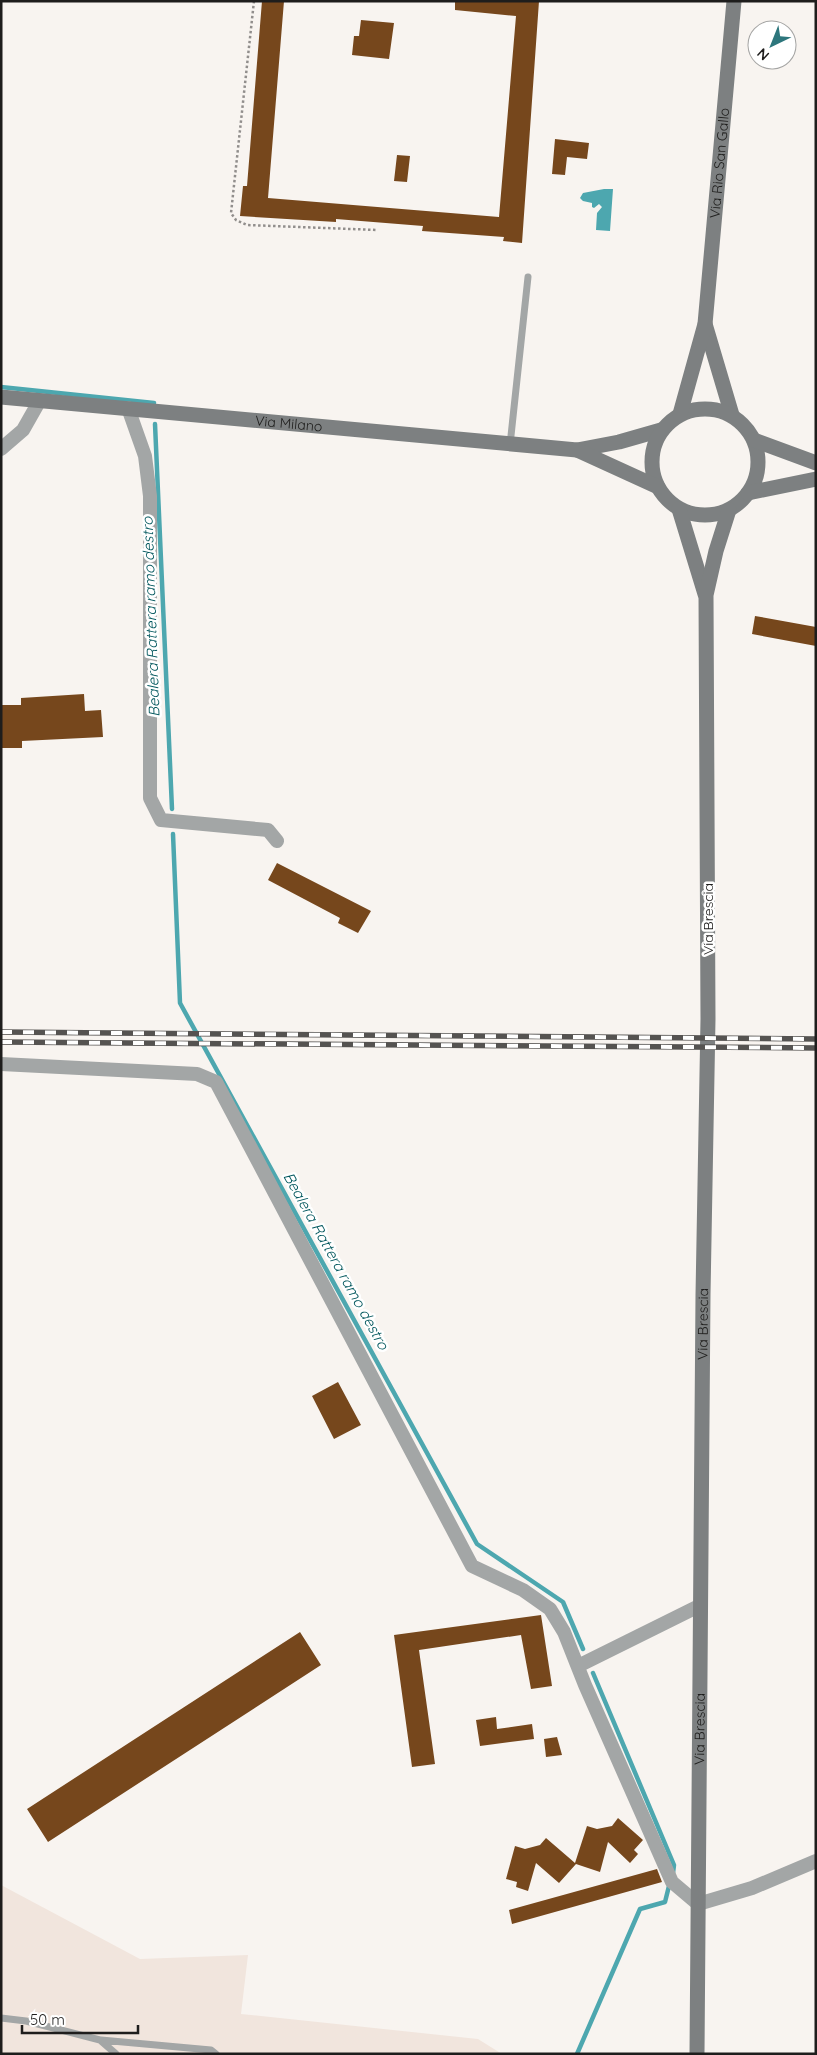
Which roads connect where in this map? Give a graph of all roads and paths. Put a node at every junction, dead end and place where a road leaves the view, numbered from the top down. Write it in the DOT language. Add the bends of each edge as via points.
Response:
graph roads {
  1 [pos="254,1"];
  2 [pos="734,1"];
  3 [pos="377,230"];
  4 [pos="528,277"];
  5 [pos="705,324"];
  6 [pos="1,397"];
  7 [pos="40,400"];
  8 [pos="128,408"];
  9 [pos="680,414"];
  10 [pos="732,415"];
  11 [pos="662,430"];
  12 [pos="754,440"];
  13 [pos="510,445"];
  14 [pos="1,449"];
  15 [pos="577,450"];
  16 [pos="816,463"];
  17 [pos="816,479"];
  18 [pos="658,487"];
  19 [pos="748,493"];
  20 [pos="679,509"];
  21 [pos="729,510"];
  22 [pos="706,595"];
  23 [pos="277,841"];
  24 [pos="1,1064"];
  25 [pos="701,1606"];
  26 [pos="578,1666"];
  27 [pos="816,1861"];
  28 [pos="698,1904"];
  29 [pos="1,2018"];
  30 [pos="100,2040"];
  31 [pos="116,2054"];
  32 [pos="216,2054"];
  33 [pos="697,2054"];
  1 -- 3 [label="path" via="231,213 236,220 247,225"];
  2 -- 5 [label="main road, Via Rio San Gallo"];
  4 -- 13 [label="lane"];
  5 -- 9 [label="main road, Via Rio San Gallo"];
  5 -- 10 [label="main road, Via Rio San Gallo"];
  6 -- 7 [label="main road, Via Milano"];
  7 -- 8 [label="main road, Via Milano"];
  7 -- 14 [label="street" via="24,430"];
  8 -- 13 [label="main road, Via Milano"];
  8 -- 23 [label="street" via="145,456 150,496 150,798 161,820 268,830"];
  9 -- 10 [label="main road" via="697,408 715,409"];
  9 -- 11 [label="main road"];
  10 -- 12 [label="main road"];
  11 -- 15 [label="main road, Via Milano"];
  11 -- 18 [label="main road" via="654,443 651,458 652,473"];
  12 -- 16 [label="main road"];
  12 -- 19 [label="main road" via="758,468"];
  13 -- 15 [label="main road, Via Milano"];
  15 -- 18 [label="main road, Via Milano"];
  17 -- 19 [label="main road"];
  18 -- 20 [label="main road"];
  19 -- 21 [label="main road"];
  20 -- 21 [label="main road" via="704,515"];
  20 -- 22 [label="main road"];
  21 -- 22 [label="main road"];
  22 -- 25 [label="main road, Via Brescia" via="708,1018"];
  24 -- 26 [label="street" via="197,1074 216,1082 472,1566 523,1590 550,1609"];
  25 -- 26 [label="street"];
  25 -- 28 [label="main road, Via Brescia"];
  26 -- 28 [label="street" via="670,1878"];
  27 -- 28 [label="street" via="752,1888"];
  28 -- 33 [label="main road, Via Brescia"];
  29 -- 30 [label="lane"];
  30 -- 31 [label="lane"];
  30 -- 32 [label="lane" via="211,2050"];
}
